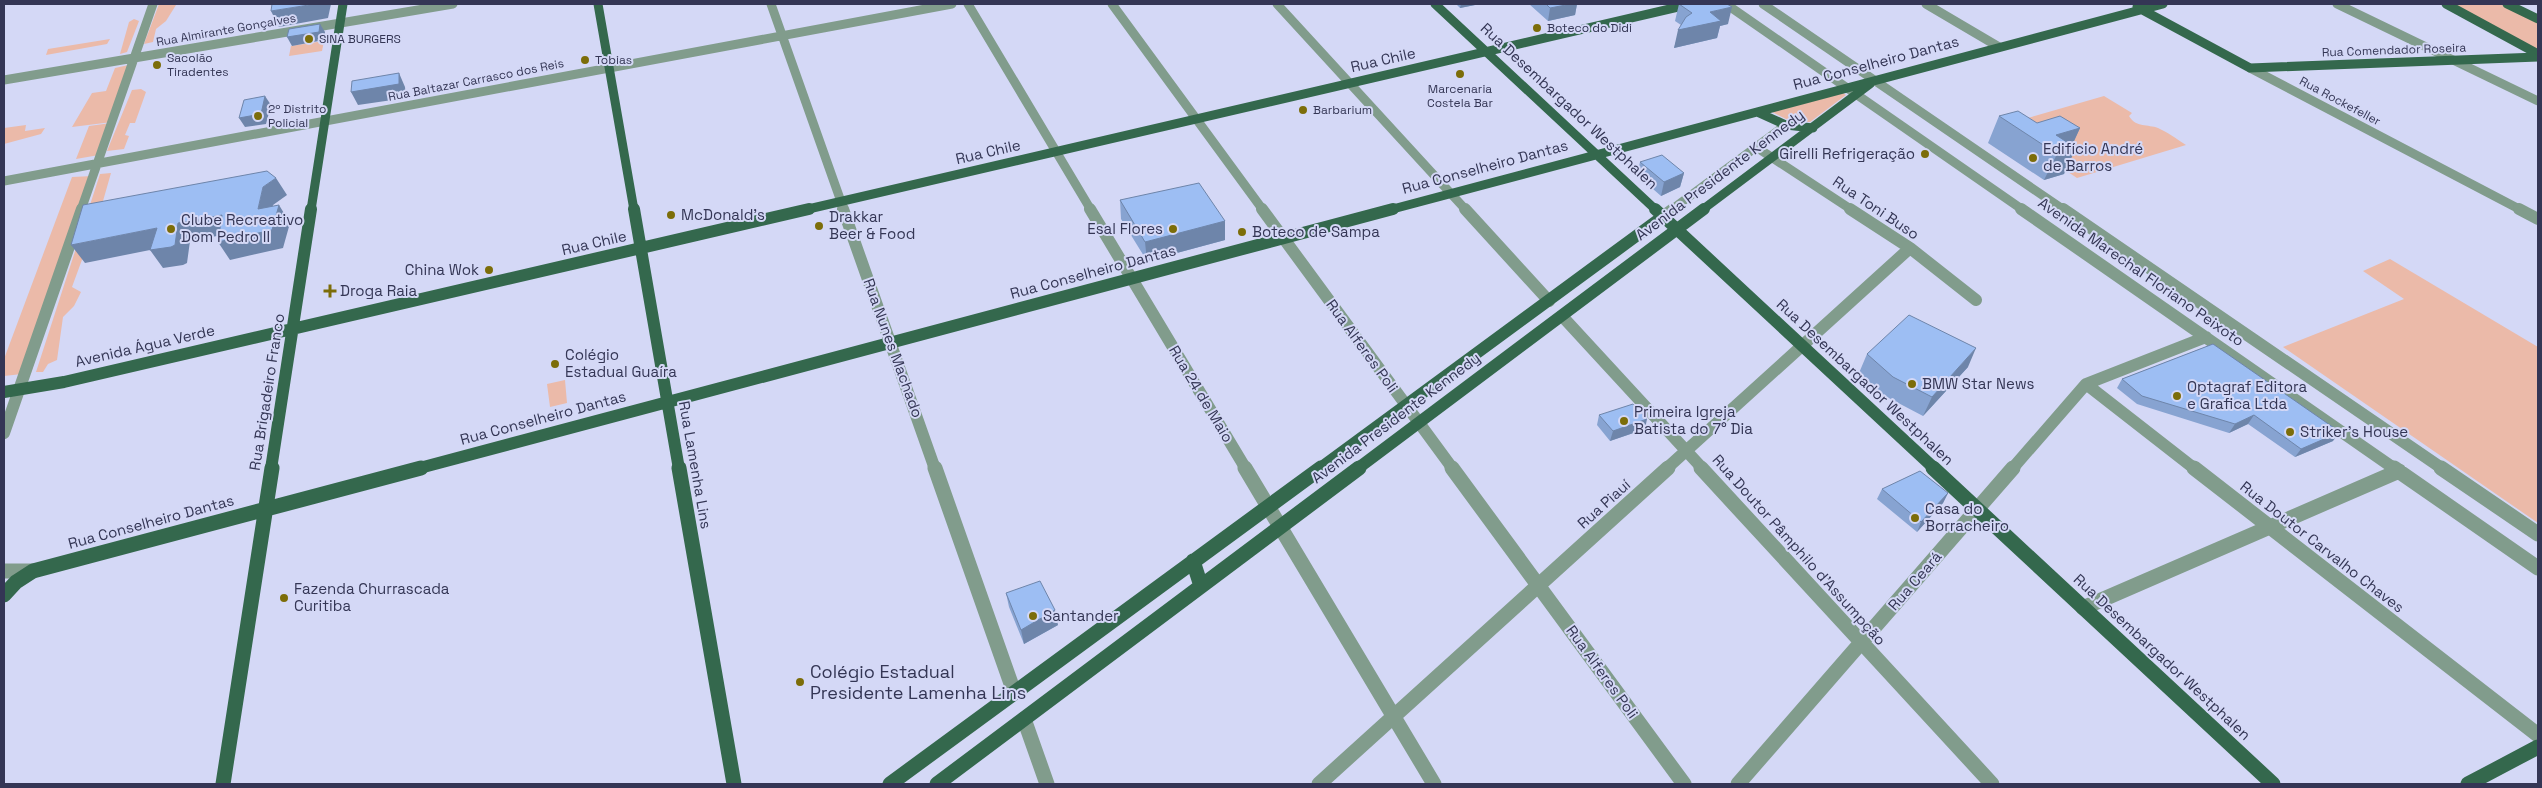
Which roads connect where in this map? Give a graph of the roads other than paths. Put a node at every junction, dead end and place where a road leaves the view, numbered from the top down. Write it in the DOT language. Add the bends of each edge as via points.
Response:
graph roads {
  1 [pos="153,4"];
  2 [pos="343,4"];
  3 [pos="453,4"];
  4 [pos="598,4"];
  5 [pos="771,4"];
  6 [pos="952,4"];
  7 [pos="968,4"];
  8 [pos="1112,4"];
  9 [pos="1277,4"];
  10 [pos="1435,4"];
  11 [pos="1691,4"];
  12 [pos="1726,4"];
  13 [pos="1763,4"];
  14 [pos="1926,4"];
  15 [pos="2130,4"];
  16 [pos="2163,4"];
  17 [pos="2337,4"];
  18 [pos="2446,4"];
  19 [pos="2507,4"];
  20 [pos="2141,10"];
  21 [pos="2538,19"];
  22 [pos="340,23"];
  23 [pos="782,36"];
  24 [pos="1999,47"];
  25 [pos="1486,51"];
  26 [pos="2538,55"];
  27 [pos="134,58"];
  28 [pos="2452,60"];
  29 [pos="610,68"];
  30 [pos="2250,68"];
  31 [pos="4,80"];
  32 [pos="1876,80"];
  33 [pos="1349,83"];
  34 [pos="1852,91"];
  35 [pos="2538,101"];
  36 [pos="1757,112"];
  37 [pos="1196,119"];
  38 [pos="325,121"];
  39 [pos="1786,125"];
  40 [pos="1813,128"];
  41 [pos="1756,147"];
  42 [pos="1056,151"];
  43 [pos="1595,155"];
  44 [pos="1773,158"];
  45 [pos="98,164"];
  46 [pos="4,181"];
  47 [pos="1450,193"];
  48 [pos="841,201"];
  49 [pos="1662,216"];
  50 [pos="2538,218"];
  51 [pos="1676,230"];
  52 [pos="1283,238"];
  53 [pos="641,248"];
  54 [pos="1910,248"];
  55 [pos="1585,273"];
  56 [pos="1132,278"];
  57 [pos="1605,283"];
  58 [pos="1976,300"];
  59 [pos="1549,301"];
  60 [pos="1562,316"];
  61 [pos="293,328"];
  62 [pos="2206,337"];
  63 [pos="890,342"];
  64 [pos="1802,346"];
  65 [pos="1469,358"];
  66 [pos="1487,372"];
  67 [pos="2086,384"];
  68 [pos="18,390"];
  69 [pos="4,392"];
  70 [pos="668,402"];
  71 [pos="1406,405"];
  72 [pos="1418,423"];
  73 [pos="4,433"];
  74 [pos="1687,452"];
  75 [pos="2399,471"];
  76 [pos="1268,506"];
  77 [pos="265,509"];
  78 [pos="1977,510"];
  79 [pos="1280,526"];
  80 [pos="2270,527"];
  81 [pos="2538,534"];
  82 [pos="1194,560"];
  83 [pos="2538,568"];
  84 [pos="4,571"];
  85 [pos="33,571"];
  86 [pos="1201,586"];
  87 [pos="1538,586"];
  88 [pos="4,594"];
  89 [pos="2083,608"];
  90 [pos="1014,692"];
  91 [pos="1394,717"];
  92 [pos="1024,718"];
  93 [pos="2538,735"];
  94 [pos="2538,746"];
  95 [pos="226,783"];
  96 [pos="734,784"];
  97 [pos="890,784"];
  98 [pos="937,784"];
  99 [pos="1047,784"];
  100 [pos="1319,784"];
  101 [pos="1434,784"];
  102 [pos="1684,784"];
  103 [pos="1738,784"];
  104 [pos="1992,784"];
  105 [pos="2273,784"];
  106 [pos="2468,784"];
  1 -- 27 [label="street"];
  2 -- 22 [label="main road, Rua Brigadeiro Franco"];
  3 -- 22 [label="street, Rua Almirante Gonçalves"];
  4 -- 29 [label="main road, Rua Lamenha Lins"];
  5 -- 23 [label="street, Rua Nunes Machado"];
  6 -- 23 [label="street, Rua Baltazar Carrasco dos Reis"];
  7 -- 42 [label="street, Rua 24 de Maio"];
  8 -- 37 [label="street, Rua Alferes Poli"];
  9 -- 33 [label="street"];
  10 -- 25 [label="main road, Rua Desembargador Westphalen"];
  11 -- 25 [label="main road, Rua Chile"];
  12 -- 34 [label="street, Avenida Marechal Floriano Peixoto"];
  13 -- 32 [label="street, Avenida Marechal Floriano Peixoto"];
  14 -- 24 [label="street"];
  15 -- 20 [label="main road, Rua Rockefeller"];
  16 -- 20 [label="main road, Rua Conselheiro Dantas"];
  17 -- 28 [label="street"];
  18 -- 26 [label="main road"];
  19 -- 21 [label="main road"];
  20 -- 24 [label="main road, Rua Conselheiro Dantas"];
  20 -- 30 [label="main road, Rua Rockefeller"];
  22 -- 27 [label="street, Rua Almirante Gonçalves"];
  22 -- 38 [label="main road, Rua Brigadeiro Franco"];
  23 -- 29 [label="street, Rua Baltazar Carrasco dos Reis"];
  23 -- 48 [label="street, Rua Nunes Machado"];
  24 -- 32 [label="main road, Rua Conselheiro Dantas"];
  25 -- 33 [label="main road, Rua Chile"];
  25 -- 43 [label="main road, Rua Desembargador Westphalen"];
  26 -- 28 [label="main road, Rua Comendador Roseira"];
  27 -- 31 [label="street, Rua Almirante Gonçalves"];
  27 -- 45 [label="street"];
  28 -- 30 [label="main road, Rua Comendador Roseira"];
  28 -- 35 [label="street"];
  29 -- 38 [label="street, Rua Baltazar Carrasco dos Reis"];
  29 -- 53 [label="main road, Rua Lamenha Lins"];
  30 -- 50 [label="street, Rua Rockefeller"];
  32 -- 34 [label="main road, Avenida Presidente Kennedy"];
  32 -- 81 [label="street, Avenida Marechal Floriano Peixoto"];
  33 -- 37 [label="main road, Rua Chile"];
  33 -- 47 [label="street"];
  34 -- 36 [label="main road, Rua Conselheiro Dantas"];
  34 -- 40 [label="main road, Avenida Presidente Kennedy"];
  34 -- 62 [label="street, Avenida Marechal Floriano Peixoto"];
  36 -- 39 [label="main road"];
  36 -- 43 [label="main road, Rua Conselheiro Dantas"];
  37 -- 42 [label="main road, Rua Chile"];
  37 -- 52 [label="street, Rua Alferes Poli"];
  38 -- 45 [label="street, Rua Baltazar Carrasco dos Reis"];
  38 -- 61 [label="main road, Rua Brigadeiro Franco"];
  39 -- 40 [label="main road"];
  39 -- 41 [label="street, Avenida Presidente Kennedy"];
  40 -- 44 [label="main road, Avenida Presidente Kennedy"];
  41 -- 44 [label="street, Rua Toni Buso"];
  41 -- 49 [label="street, Avenida Presidente Kennedy"];
  42 -- 48 [label="main road, Rua Chile"];
  42 -- 56 [label="street, Rua 24 de Maio"];
  43 -- 47 [label="main road, Rua Conselheiro Dantas"];
  43 -- 49 [label="main road, Rua Desembargador Westphalen"];
  44 -- 51 [label="main road, Avenida Presidente Kennedy"];
  44 -- 54 [label="street, Rua Toni Buso"];
  45 -- 46 [label="street, Rua Baltazar Carrasco dos Reis"];
  45 -- 68 [label="street"];
  47 -- 52 [label="main road, Rua Conselheiro Dantas"];
  47 -- 59 [label="street"];
  48 -- 53 [label="main road, Rua Chile"];
  48 -- 63 [label="street, Rua Nunes Machado"];
  49 -- 51 [label="main road, Rua Desembargador Westphalen"];
  49 -- 55 [label="main road, Avenida Presidente Kennedy"];
  51 -- 57 [label="main road, Avenida Presidente Kennedy"];
  51 -- 64 [label="main road, Rua Desembargador Westphalen"];
  52 -- 56 [label="main road, Rua Conselheiro Dantas"];
  52 -- 71 [label="street, Rua Alferes Poli"];
  53 -- 61 [label="main road, Rua Chile"];
  53 -- 70 [label="main road, Rua Lamenha Lins"];
  54 -- 58 [label="street, Rua Toni Buso"];
  54 -- 64 [label="street, Rua Piauí"];
  55 -- 57 [label="main road"];
  55 -- 59 [label="main road, Avenida Presidente Kennedy"];
  56 -- 63 [label="main road, Rua Conselheiro Dantas"];
  56 -- 76 [label="street, Rua 24 de Maio"];
  57 -- 60 [label="main road, Avenida Presidente Kennedy"];
  59 -- 65 [label="main road, Avenida Presidente Kennedy"];
  60 -- 66 [label="main road, Avenida Presidente Kennedy"];
  60 -- 74 [label="street, Rua Doutor Pâmphilo d'Assumpção"];
  61 -- 68 [label="main road, Avenida Água Verde"];
  61 -- 77 [label="main road, Rua Brigadeiro Franco"];
  62 -- 67 [label="street, Rua Ceará"];
  62 -- 75 [label="street, Avenida Marechal Floriano Peixoto"];
  63 -- 70 [label="main road, Rua Conselheiro Dantas"];
  63 -- 90 [label="street, Rua Nunes Machado"];
  64 -- 74 [label="street, Rua Piauí"];
  64 -- 78 [label="main road, Rua Desembargador Westphalen"];
  65 -- 66 [label="main road"];
  65 -- 71 [label="main road, Avenida Presidente Kennedy"];
  66 -- 72 [label="main road, Avenida Presidente Kennedy"];
  67 -- 78 [label="street, Rua Ceará"];
  67 -- 80 [label="street, Rua Doutor Carvalho Chaves"];
  68 -- 69 [label="main road, Avenida Água Verde"];
  68 -- 73 [label="street"];
  70 -- 77 [label="main road, Rua Conselheiro Dantas"];
  70 -- 96 [label="main road, Rua Lamenha Lins"];
  71 -- 72 [label="street, Rua Alferes Poli"];
  71 -- 76 [label="main road, Avenida Presidente Kennedy"];
  72 -- 79 [label="main road, Avenida Presidente Kennedy"];
  72 -- 87 [label="street, Rua Alferes Poli"];
  74 -- 87 [label="street, Rua Piauí"];
  74 -- 104 [label="street, Rua Doutor Pâmphilo d'Assumpção"];
  75 -- 80 [label="street"];
  75 -- 83 [label="street, Avenida Marechal Floriano Peixoto"];
  76 -- 79 [label="street, Rua 24 de Maio"];
  76 -- 82 [label="main road, Avenida Presidente Kennedy"];
  77 -- 85 [label="main road, Rua Conselheiro Dantas"];
  77 -- 95 [label="main road, Rua Brigadeiro Franco"];
  78 -- 89 [label="main road, Rua Desembargador Westphalen"];
  78 -- 103 [label="street, Rua Ceará"];
  79 -- 86 [label="main road, Avenida Presidente Kennedy"];
  79 -- 91 [label="street, Rua 24 de Maio"];
  80 -- 89 [label="street"];
  80 -- 93 [label="street, Rua Doutor Carvalho Chaves"];
  82 -- 86 [label="main road"];
  82 -- 90 [label="main road, Avenida Presidente Kennedy"];
  84 -- 85 [label="street"];
  85 -- 88 [label="main road"];
  86 -- 92 [label="main road, Avenida Presidente Kennedy"];
  87 -- 91 [label="street, Rua Piauí"];
  87 -- 102 [label="street, Rua Alferes Poli"];
  89 -- 105 [label="main road, Rua Desembargador Westphalen"];
  90 -- 97 [label="main road, Avenida Presidente Kennedy"];
  91 -- 100 [label="street, Rua Piauí"];
  91 -- 101 [label="street, Rua 24 de Maio"];
  92 -- 98 [label="main road, Avenida Presidente Kennedy"];
  92 -- 99 [label="street"];
  94 -- 106 [label="main road"];
}
